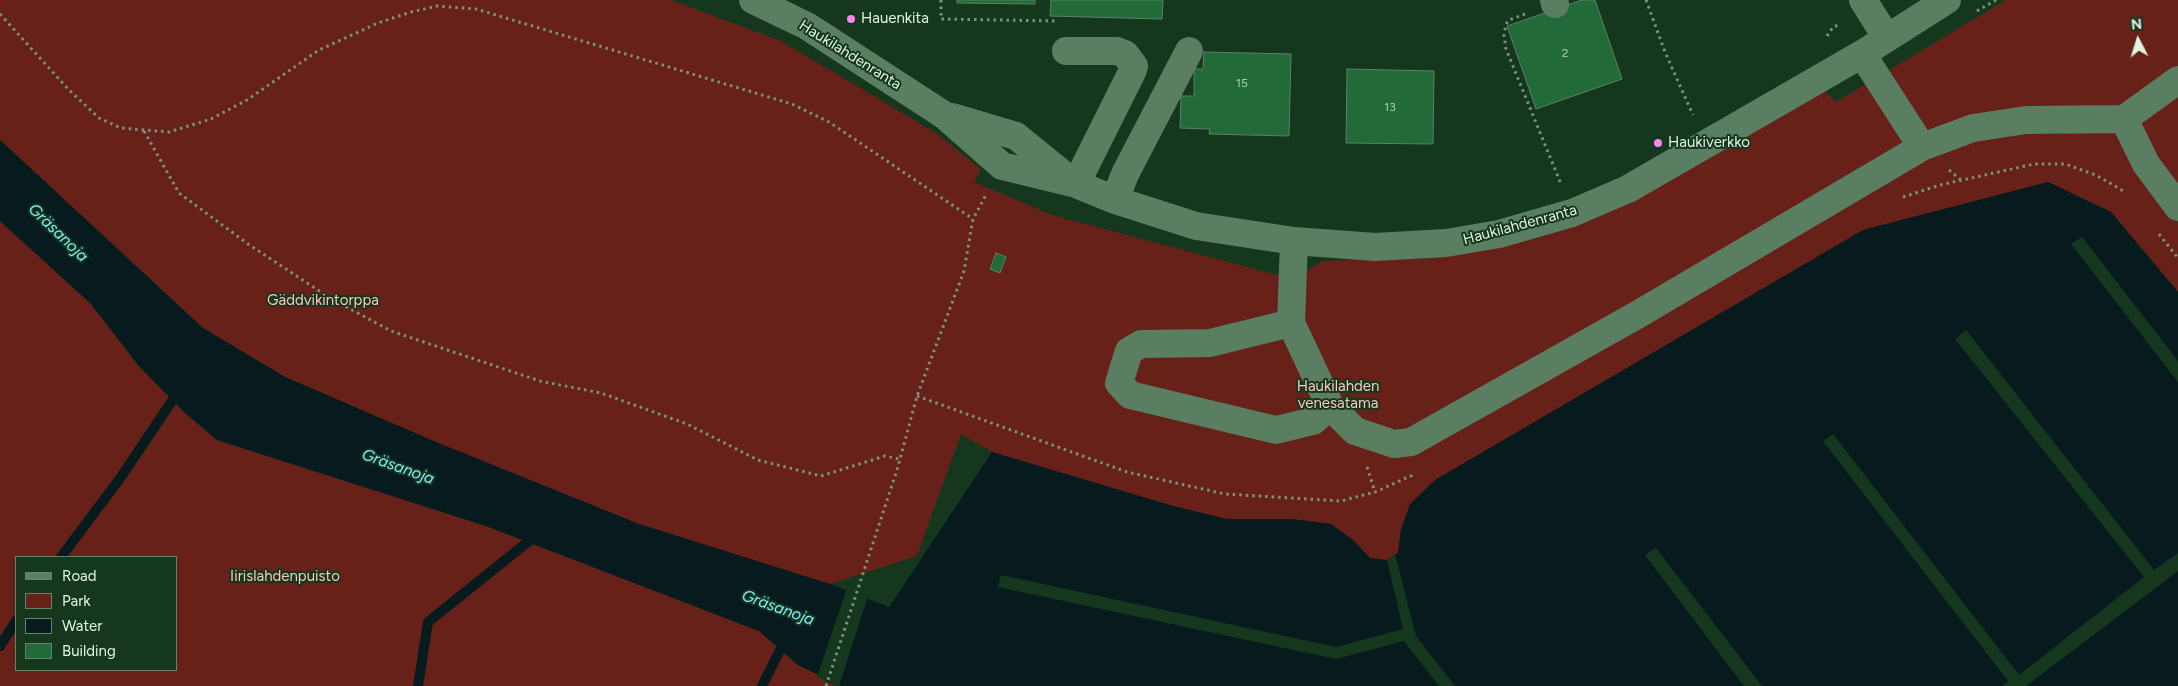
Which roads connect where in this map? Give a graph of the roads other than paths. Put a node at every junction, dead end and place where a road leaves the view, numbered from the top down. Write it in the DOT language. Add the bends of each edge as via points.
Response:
graph roads {
  1 [pos="753,0"];
  2 [pos="1947,0"];
  3 [pos="1866,4"];
  4 [pos="1887,38"];
  5 [pos="1066,51"];
  6 [pos="1189,51"];
  7 [pos="1862,54"];
  8 [pos="2178,80"];
  9 [pos="2124,119"];
  10 [pos="1922,147"];
  11 [pos="1076,184"];
  12 [pos="1114,200"];
  13 [pos="2178,206"];
  14 [pos="1294,241"];
  15 [pos="1291,323"];
  16 [pos="1330,406"];
  1 -- 11 [label="street, Haukilahdenranta" via="807,26 944,115 1016,136"];
  2 -- 4 [label="street, Haukilahdenranta"];
  3 -- 4 [label="street"];
  4 -- 7 [label="street, Haukilahdenranta"];
  5 -- 11 [label="street" via="1117,51 1126,54 1134,66"];
  6 -- 12 [label="street"];
  7 -- 10 [label="street"];
  7 -- 14 [label="street, Haukilahdenranta" via="1628,190 1572,213 1499,234 1446,243 1375,247"];
  8 -- 9 [label="street"];
  9 -- 10 [label="street" via="2026,120 1973,128"];
  9 -- 13 [label="street" via="2146,164"];
  10 -- 16 [label="street" via="1637,315 1411,442 1394,444 1355,431"];
  11 -- 12 [label="street, Haukilahdenranta"];
  12 -- 14 [label="street, Haukilahdenranta" via="1196,226"];
  14 -- 15 [label="street"];
  15 -- 16 [label="street"];
  15 -- 16 [label="street" via="1210,344 1141,344 1129,351 1119,383 1130,395 1276,430 1314,421"];
}
